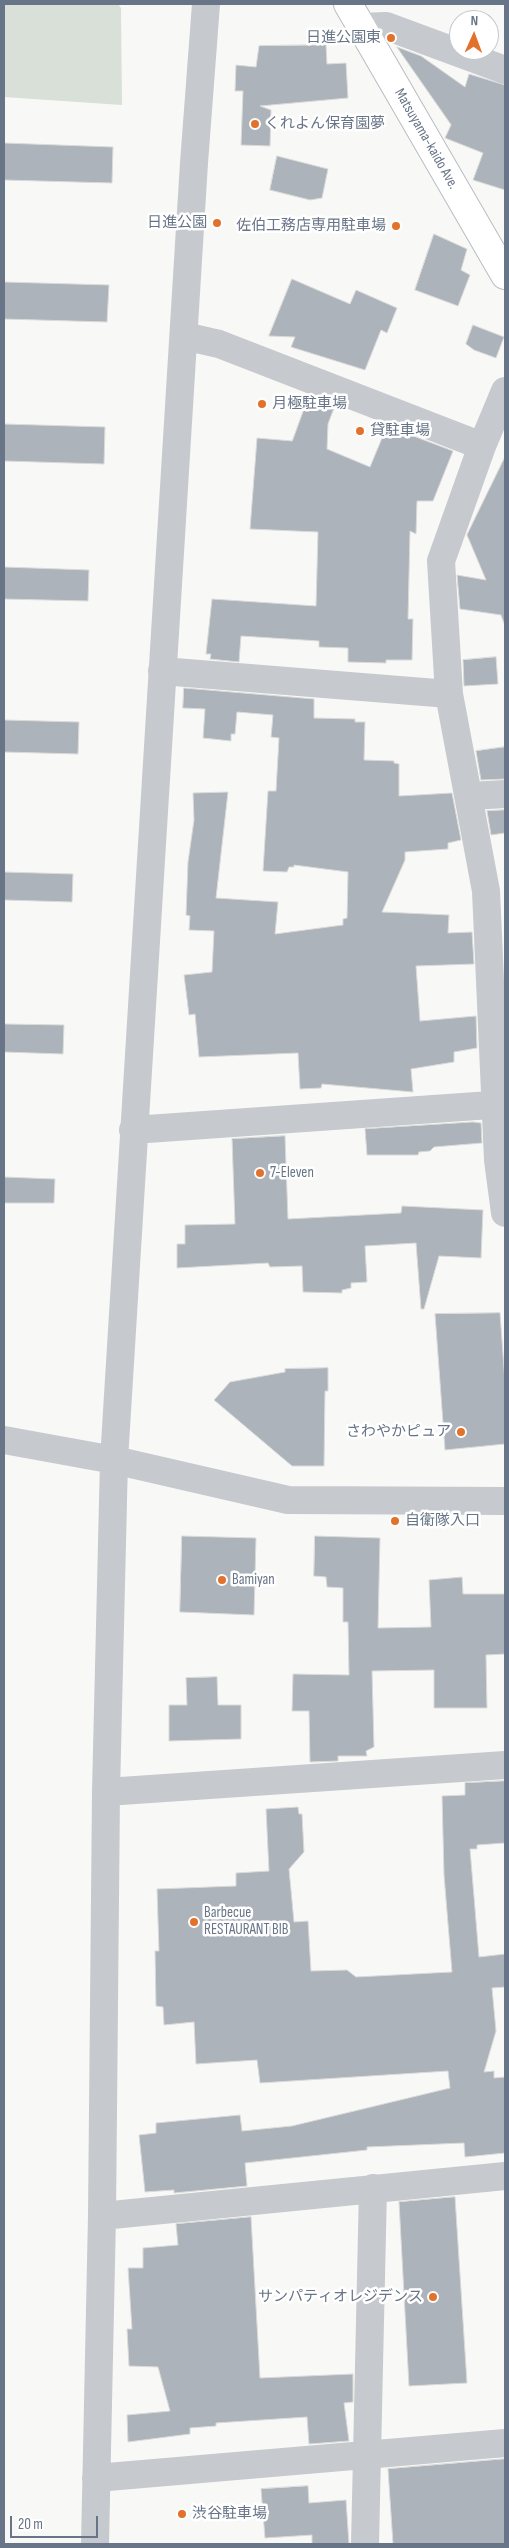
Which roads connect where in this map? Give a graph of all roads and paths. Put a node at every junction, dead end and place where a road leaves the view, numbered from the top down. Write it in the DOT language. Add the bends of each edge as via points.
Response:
graph roads {
  1 [pos="206,4"];
  2 [pos="354,15"];
  3 [pos="505,70"];
  4 [pos="505,274"];
  5 [pos="184,336"];
  6 [pos="505,391"];
  7 [pos="482,446"];
  8 [pos="162,671"];
  9 [pos="449,694"];
  10 [pos="505,794"];
  11 [pos="470,796"];
  12 [pos="501,1105"];
  13 [pos="133,1130"];
  14 [pos="505,1213"];
  15 [pos="4,1440"];
  16 [pos="114,1460"];
  17 [pos="505,1501"];
  18 [pos="505,1765"];
  19 [pos="106,1792"];
  20 [pos="505,2176"];
  21 [pos="373,2188"];
  22 [pos="102,2216"];
  23 [pos="505,2443"];
  24 [pos="368,2456"];
  25 [pos="96,2478"];
  26 [pos="95,2544"];
  27 [pos="365,2544"];
  1 -- 5 [label="street"];
  2 -- 3 [label="street"];
  2 -- 4 [label="main road, Matsuyama-kaido Ave."];
  5 -- 7 [label="street" via="219,344"];
  5 -- 8 [label="street"];
  6 -- 7 [label="street"];
  7 -- 9 [label="street" via="441,561"];
  8 -- 9 [label="street"];
  8 -- 13 [label="street"];
  9 -- 11 [label="street"];
  10 -- 11 [label="street"];
  11 -- 12 [label="street" via="486,891"];
  12 -- 13 [label="street"];
  12 -- 14 [label="street" via="498,1160"];
  13 -- 16 [label="street"];
  15 -- 16 [label="street"];
  16 -- 17 [label="street" via="288,1500"];
  16 -- 19 [label="street"];
  18 -- 19 [label="street"];
  19 -- 22 [label="street"];
  20 -- 21 [label="street"];
  21 -- 22 [label="street"];
  21 -- 24 [label="street"];
  22 -- 25 [label="street"];
  23 -- 24 [label="street"];
  24 -- 25 [label="street"];
  24 -- 27 [label="street"];
  25 -- 26 [label="street"];
}
